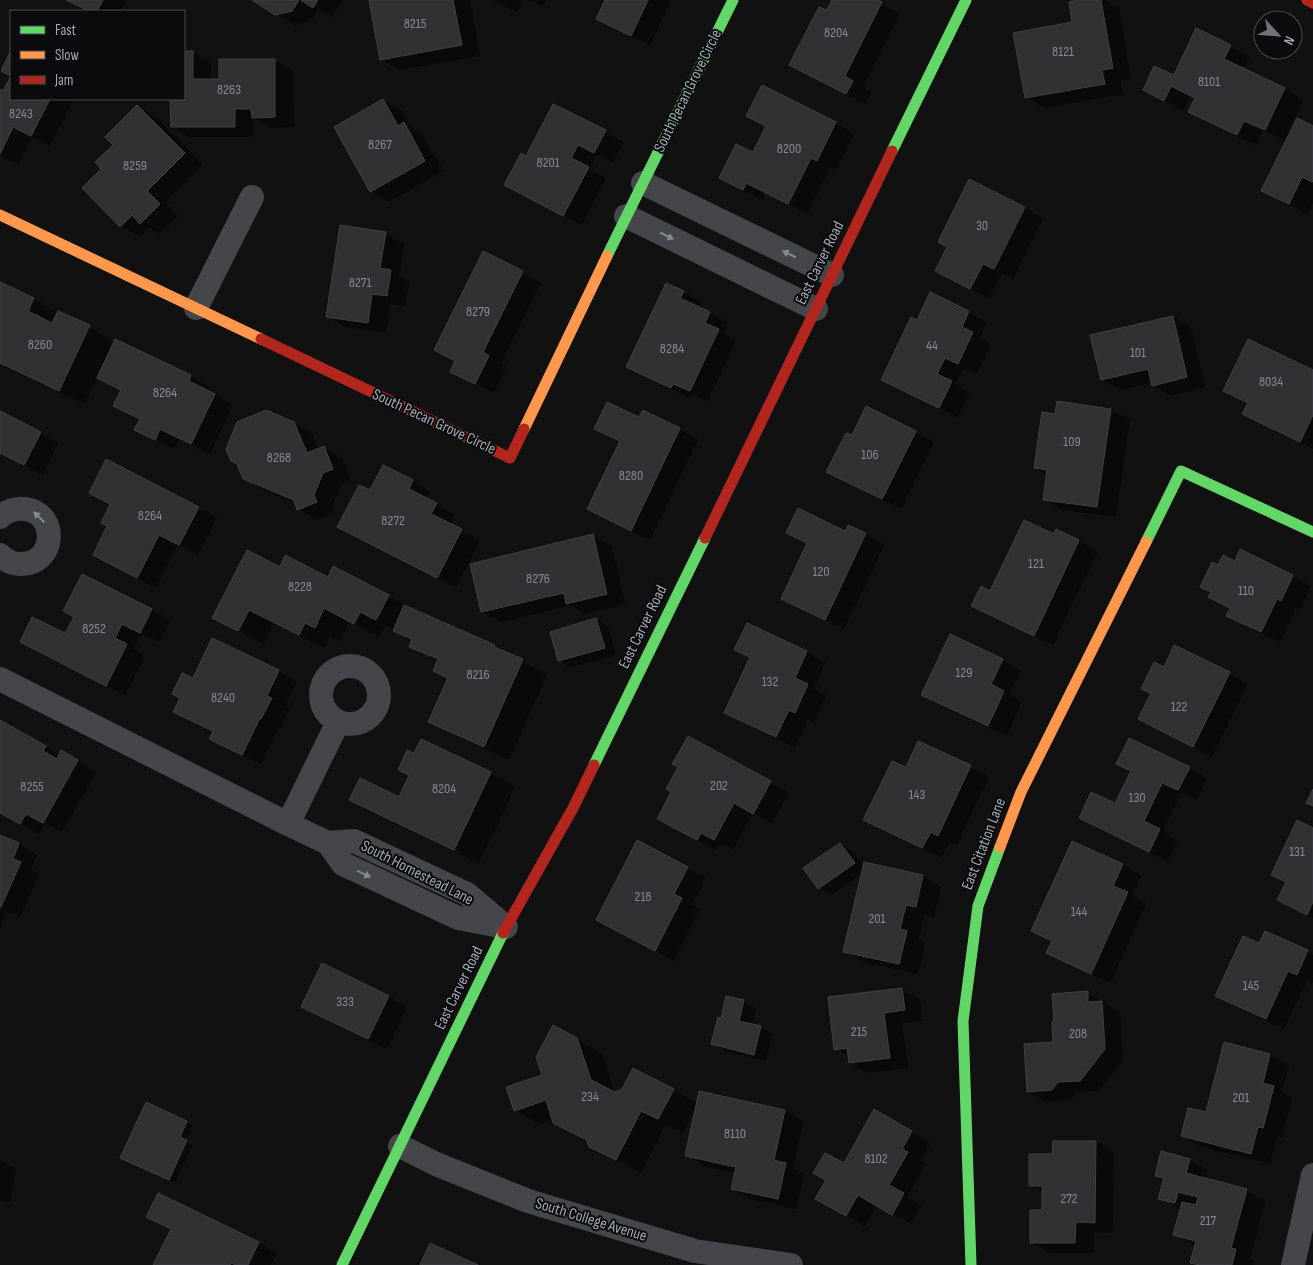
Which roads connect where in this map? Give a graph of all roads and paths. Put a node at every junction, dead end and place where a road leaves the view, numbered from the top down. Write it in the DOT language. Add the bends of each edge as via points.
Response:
graph roads {
  1 [pos="732,0"];
  2 [pos="966,0"];
  3 [pos="1307,0"];
  4 [pos="1313,3"];
  5 [pos="643,183"];
  6 [pos="252,197"];
  7 [pos="0,215"];
  8 [pos="626,216"];
  9 [pos="739,230"];
  10 [pos="723,264"];
  11 [pos="832,275"];
  12 [pos="196,308"];
  13 [pos="816,309"];
  14 [pos="0,517"];
  15 [pos="1313,532"];
  16 [pos="3,566"];
  17 [pos="0,680"];
  18 [pos="338,722"];
  19 [pos="288,824"];
  20 [pos="506,927"];
  21 [pos="400,1146"];
  22 [pos="1313,1175"];
  23 [pos="342,1265"];
  24 [pos="791,1265"];
  25 [pos="970,1265"];
  26 [pos="1293,1265"];
  1 -- 5 [label="street, South Pecan Grove Circle"];
  2 -- 11 [label="street, East Carver Road"];
  3 -- 4 [label="street"];
  5 -- 8 [label="street, South Pecan Grove Circle"];
  5 -- 9 [label="street"];
  6 -- 12 [label="street"];
  7 -- 12 [label="street, South Pecan Grove Circle"];
  8 -- 10 [label="street, one-way"];
  8 -- 12 [label="street, South Pecan Grove Circle" via="510,458"];
  9 -- 10 [label="street"];
  11 -- 9 [label="street, one-way"];
  10 -- 13 [label="street"];
  11 -- 13 [label="street, East Carver Road"];
  13 -- 20 [label="street, East Carver Road" via="573,808"];
  16 -- 14 [label="street, one-way" via="34,562 46,549 49,532 41,516 34,511 18,508"];
  15 -- 25 [label="street, East Citation Lane" via="1181,471 1021,792 978,906 963,1020"];
  17 -- 19 [label="street, South Homestead Lane"];
  18 -- 19 [label="street"];
  19 -- 20 [label="street, South Homestead Lane" via="328,843 354,841 467,894"];
  20 -- 21 [label="street, East Carver Road"];
  21 -- 23 [label="street, East Carver Road"];
  21 -- 24 [label="street, South College Avenue" via="528,1201 694,1251"];
  22 -- 26 [label="street"];
}
